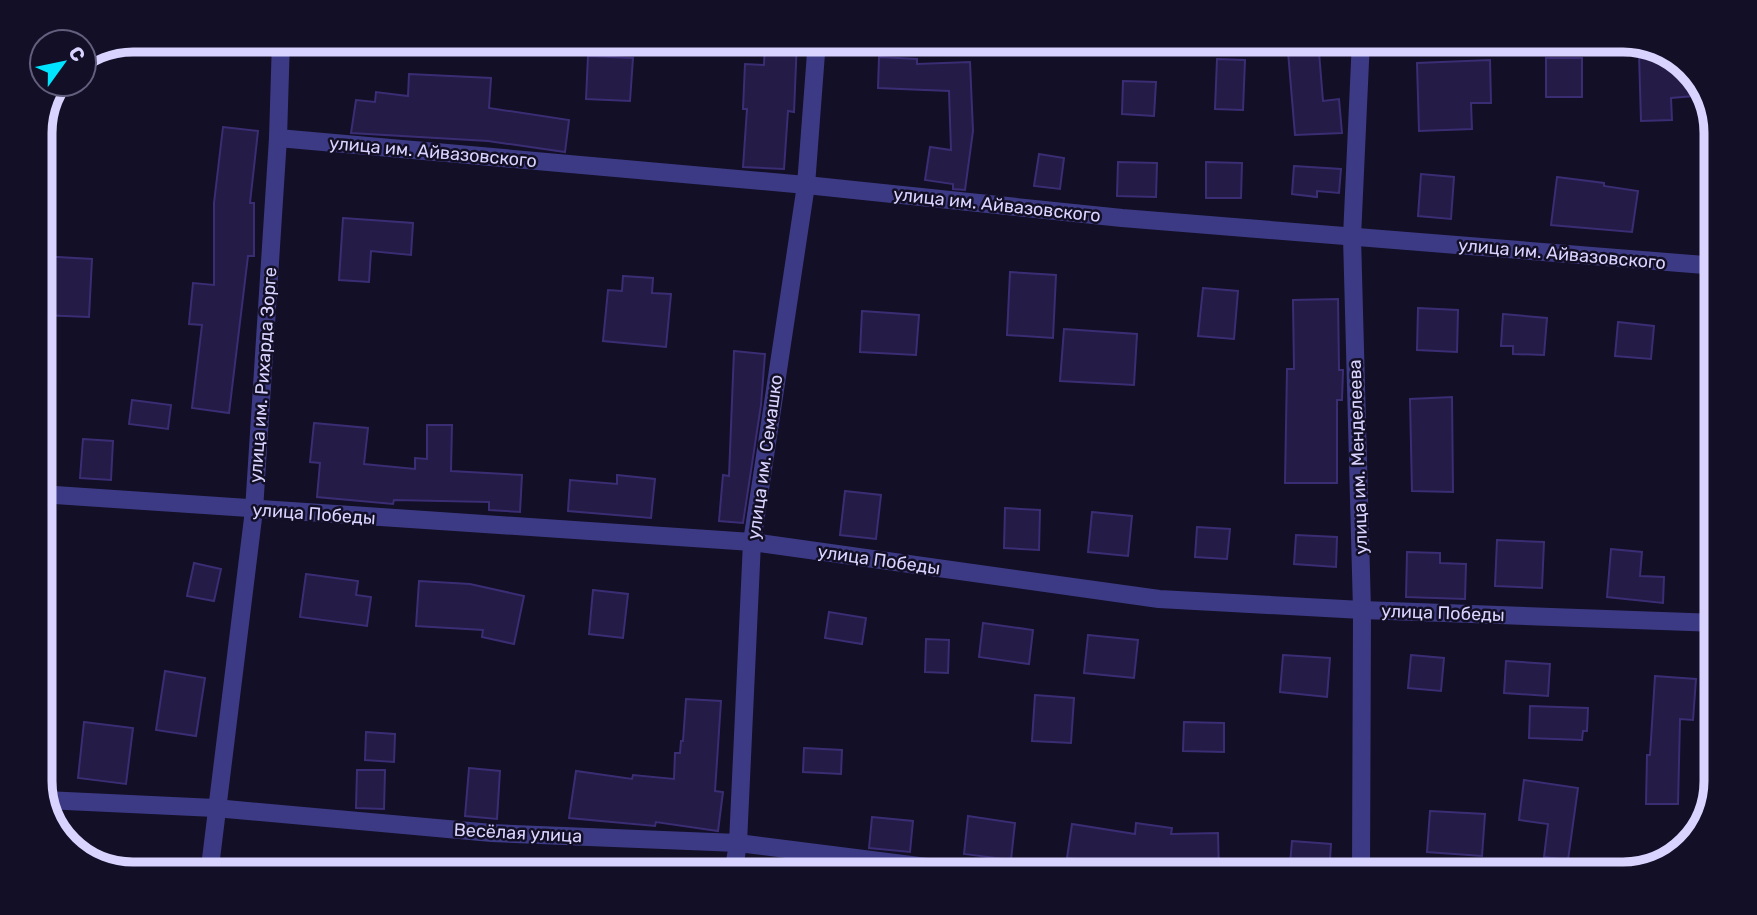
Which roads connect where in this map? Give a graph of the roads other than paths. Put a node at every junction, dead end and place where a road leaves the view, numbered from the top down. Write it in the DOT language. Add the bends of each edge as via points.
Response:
graph roads {
  1 [pos="281,52"];
  2 [pos="816,52"];
  3 [pos="1360,52"];
  4 [pos="278,138"];
  5 [pos="806,185"];
  6 [pos="1352,237"];
  7 [pos="1704,266"];
  8 [pos="53,495"];
  9 [pos="254,510"];
  10 [pos="752,542"];
  11 [pos="1362,610"];
  12 [pos="1704,623"];
  13 [pos="55,800"];
  14 [pos="215,808"];
  15 [pos="738,843"];
  16 [pos="210,862"];
  17 [pos="735,862"];
  18 [pos="888,862"];
  19 [pos="1361,862"];
  1 -- 4 [label="street, улица им. Рихарда Зорге"];
  2 -- 5 [label="street, улица им. Семашко"];
  3 -- 6 [label="street, улица им. Менделеева"];
  4 -- 5 [label="street, улица им. Айвазовского"];
  4 -- 9 [label="street, улица им. Рихарда Зорге"];
  5 -- 6 [label="street, улица им. Айвазовского"];
  5 -- 10 [label="street, улица им. Семашко"];
  6 -- 7 [label="street, улица им. Айвазовского"];
  6 -- 11 [label="street, улица им. Менделеева"];
  8 -- 9 [label="street, улица Победы"];
  9 -- 10 [label="street, улица Победы"];
  9 -- 14 [label="street, улица им. Рихарда Зорге"];
  10 -- 11 [label="street, улица Победы" via="1159,599"];
  10 -- 15 [label="street, улица им. Семашко"];
  11 -- 12 [label="street, улица Победы"];
  11 -- 19 [label="street, улица им. Менделеева"];
  13 -- 14 [label="street, Весёлая улица"];
  14 -- 15 [label="street, Весёлая улица" via="492,832"];
  14 -- 16 [label="street, улица им. Рихарда Зорге"];
  15 -- 17 [label="street, улица им. Семашко"];
  15 -- 18 [label="street, Весёлая улица"];
}
